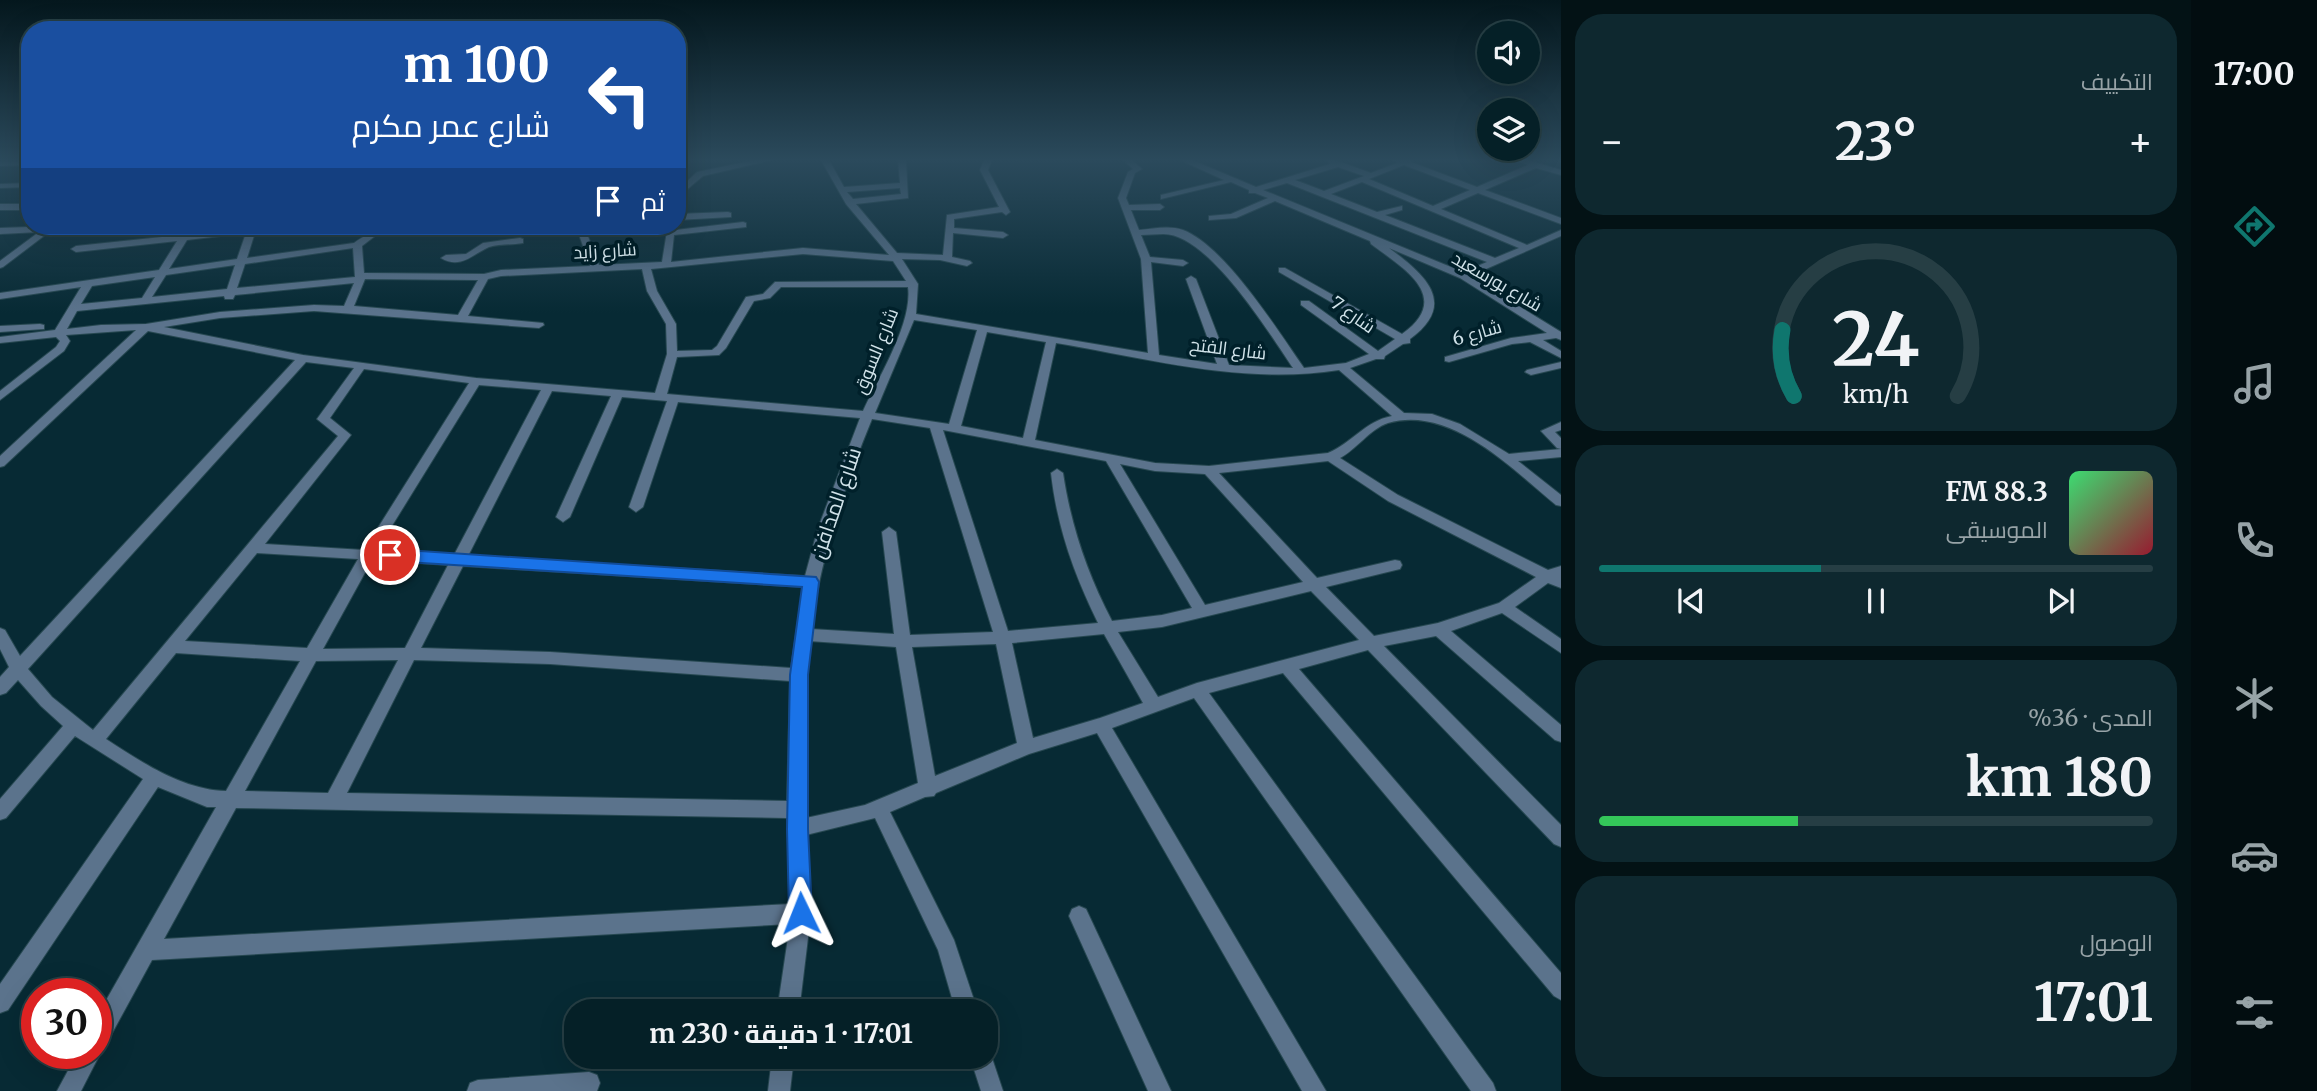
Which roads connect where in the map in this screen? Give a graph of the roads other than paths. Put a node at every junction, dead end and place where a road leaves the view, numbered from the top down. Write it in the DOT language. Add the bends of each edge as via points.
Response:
graph roads {
  1 [pos="856,211"];
  2 [pos="1006,211"];
  3 [pos="1126,211"];
  4 [pos="1245,211"];
  5 [pos="1299,211"];
  6 [pos="1367,211"];
  7 [pos="1390,211"];
  8 [pos="1438,211"];
  9 [pos="1534,211"];
  10 [pos="729,215"];
  11 [pos="1377,215"];
  12 [pos="686,217"];
  13 [pos="1212,218"];
  14 [pos="1561,221"];
  15 [pos="743,225"];
  16 [pos="21,229"];
  17 [pos="949,230"];
  18 [pos="0,231"];
  19 [pos="686,231"];
  20 [pos="1135,233"];
  21 [pos="1561,233"];
  22 [pos="40,235"];
  23 [pos="185,235"];
  24 [pos="207,235"];
  25 [pos="250,235"];
  26 [pos="371,235"];
  27 [pos="583,235"];
  28 [pos="670,235"];
  29 [pos="1003,235"];
  30 [pos="182,239"];
  31 [pos="520,241"];
  32 [pos="1374,242"];
  33 [pos="357,245"];
  34 [pos="1527,248"];
  35 [pos="76,249"];
  36 [pos="463,257"];
  37 [pos="894,257"];
  38 [pos="446,258"];
  39 [pos="947,258"];
  40 [pos="1146,259"];
  41 [pos="242,260"];
  42 [pos="1496,262"];
  43 [pos="967,263"];
  44 [pos="1183,263"];
  45 [pos="0,265"];
  46 [pos="666,265"];
  47 [pos="646,266"];
  48 [pos="596,270"];
  49 [pos="1282,270"];
  50 [pos="160,273"];
  51 [pos="1463,276"];
  52 [pos="360,277"];
  53 [pos="447,277"];
  54 [pos="484,277"];
  55 [pos="1191,279"];
  56 [pos="88,284"];
  57 [pos="913,284"];
  58 [pos="232,291"];
  59 [pos="0,296"];
  60 [pos="145,301"];
  61 [pos="1305,303"];
  62 [pos="73,308"];
  63 [pos="348,309"];
  64 [pos="220,315"];
  65 [pos="910,316"];
  66 [pos="462,318"];
  67 [pos="540,325"];
  68 [pos="146,327"];
  69 [pos="983,328"];
  70 [pos="0,329"];
  71 [pos="61,330"];
  72 [pos="1559,336"];
  73 [pos="1531,338"];
  74 [pos="1052,339"];
  75 [pos="0,340"];
  76 [pos="1406,341"];
  77 [pos="672,354"];
  78 [pos="1561,355"];
  79 [pos="1154,356"];
  80 [pos="1380,356"];
  81 [pos="303,358"];
  82 [pos="1448,359"];
  83 [pos="362,365"];
  84 [pos="1561,365"];
  85 [pos="1341,366"];
  86 [pos="1225,370"];
  87 [pos="1300,371"];
  88 [pos="1531,372"];
  89 [pos="476,381"];
  90 [pos="548,387"];
  91 [pos="618,393"];
  92 [pos="0,397"];
  93 [pos="667,397"];
  94 [pos="867,415"];
  95 [pos="1402,418"];
  96 [pos="935,425"];
  97 [pos="1561,426"];
  98 [pos="954,428"];
  99 [pos="1028,442"];
  100 [pos="1561,445"];
  101 [pos="1561,453"];
  102 [pos="1330,457"];
  103 [pos="1504,458"];
  104 [pos="1112,461"];
  105 [pos="0,463"];
  106 [pos="1209,470"];
  107 [pos="1057,472"];
  108 [pos="1561,502"];
  109 [pos="636,506"];
  110 [pos="563,517"];
  111 [pos="889,532"];
  112 [pos="256,548"];
  113 [pos="368,554"];
  114 [pos="457,558"];
  115 [pos="1395,565"];
  116 [pos="1557,576"];
  117 [pos="811,582"];
  118 [pos="1314,584"];
  119 [pos="1504,607"];
  120 [pos="1201,611"];
  121 [pos="1106,626"];
  122 [pos="1439,629"];
  123 [pos="0,634"];
  124 [pos="803,635"];
  125 [pos="1003,639"];
  126 [pos="903,641"];
  127 [pos="1373,642"];
  128 [pos="174,647"];
  129 [pos="1561,647"];
  130 [pos="409,653"];
  131 [pos="312,655"];
  132 [pos="1287,666"];
  133 [pos="18,668"];
  134 [pos="799,675"];
  135 [pos="0,688"];
  136 [pos="1197,690"];
  137 [pos="1153,704"];
  138 [pos="74,725"];
  139 [pos="1101,725"];
  140 [pos="1561,735"];
  141 [pos="96,739"];
  142 [pos="1026,747"];
  143 [pos="155,777"];
  144 [pos="928,790"];
  145 [pos="229,800"];
  146 [pos="334,800"];
  147 [pos="879,808"];
  148 [pos="797,810"];
  149 [pos="0,813"];
  150 [pos="797,829"];
  151 [pos="1561,838"];
  152 [pos="801,913"];
  153 [pos="1079,916"];
  154 [pos="145,950"];
  155 [pos="1561,989"];
  156 [pos="791,999"];
  157 [pos="963,999"];
  158 [pos="0,1002"];
  159 [pos="112,1011"];
  160 [pos="80,1069"];
  161 [pos="782,1069"];
  162 [pos="985,1069"];
  163 [pos="589,1083"];
  164 [pos="68,1091"];
  165 [pos="478,1091"];
  166 [pos="779,1091"];
  167 [pos="992,1091"];
  168 [pos="1160,1091"];
  169 [pos="1315,1091"];
  170 [pos="1485,1091"];
  1 -- 37 [label="street, شارع السوق"];
  2 -- 17 [label="street" via="954,214"];
  3 -- 20 [label="street"];
  4 -- 13 [label="street"];
  5 -- 32 [label="street, شارع بورسعيد"];
  6 -- 11 [label="street"];
  7 -- 11 [label="street"];
  8 -- 34 [label="street"];
  9 -- 14 [label="street"];
  10 -- 12 [label="street"];
  11 -- 42 [label="street"];
  15 -- 19 [label="street"];
  16 -- 18 [label="street"];
  17 -- 29 [label="street"];
  17 -- 39 [label="street"];
  20 -- 40 [label="street"];
  20 -- 87 [label="street" via="1181,233 1205,251 1235,280"];
  21 -- 34 [label="street"];
  22 -- 45 [label="street"];
  23 -- 30 [label="street"];
  24 -- 30 [label="street"];
  25 -- 41 [label="street"];
  26 -- 33 [label="street"];
  27 -- 48 [label="street"];
  28 -- 46 [label="street"];
  30 -- 35 [label="street"];
  30 -- 50 [label="street"];
  31 -- 36 [label="street" via="486,245"];
  32 -- 51 [label="street, شارع بورسعيد"];
  32 -- 76 [label="street, شارع الفتح" via="1416,275 1432,300 1430,316"];
  33 -- 41 [label="street"];
  33 -- 52 [label="street"];
  34 -- 42 [label="street"];
  36 -- 38 [label="street"];
  36 -- 53 [label="street"];
  37 -- 39 [label="street, شارع زايد"];
  37 -- 46 [label="street, شارع زايد" via="803,251"];
  37 -- 57 [label="street, شارع السوق"];
  39 -- 43 [label="street, شارع زايد"];
  40 -- 44 [label="street"];
  40 -- 79 [label="street"];
  41 -- 50 [label="street"];
  41 -- 58 [label="street"];
  42 -- 51 [label="street"];
  46 -- 47 [label="street, شارع زايد"];
  47 -- 48 [label="street, شارع زايد"];
  47 -- 77 [label="street" via="652,291 671,324"];
  48 -- 54 [label="street, شارع زايد"];
  49 -- 76 [label="street"];
  50 -- 56 [label="street"];
  50 -- 60 [label="street"];
  51 -- 72 [label="street, شارع بورسعيد"];
  52 -- 53 [label="street, شارع زايد"];
  52 -- 58 [label="street, شارع زايد"];
  52 -- 63 [label="street"];
  53 -- 54 [label="street, شارع زايد"];
  54 -- 66 [label="street"];
  55 -- 86 [label="street"];
  56 -- 59 [label="street"];
  56 -- 62 [label="street"];
  57 -- 65 [label="street, شارع السوق"];
  57 -- 77 [label="street" via="778,284 766,296 750,299 715,353"];
  58 -- 60 [label="street, شارع زايد"];
  58 -- 64 [label="street"];
  60 -- 62 [label="street, شارع زايد"];
  61 -- 80 [label="street, شارع 7"];
  62 -- 71 [label="street"];
  63 -- 64 [label="street"];
  63 -- 66 [label="street"];
  64 -- 68 [label="street"];
  65 -- 69 [label="street, شارع الفتح"];
  65 -- 94 [label="street, شارع السوق"];
  66 -- 67 [label="street"];
  68 -- 71 [label="street"];
  68 -- 81 [label="street"];
  68 -- 105 [label="street"];
  69 -- 74 [label="street, شارع الفتح"];
  69 -- 98 [label="street"];
  70 -- 71 [label="street"];
  71 -- 75 [label="street"];
  71 -- 92 [label="street" via="65,341 60,349"];
  72 -- 73 [label="street, شارع 6"];
  73 -- 78 [label="street"];
  73 -- 82 [label="street, شارع 6"];
  74 -- 79 [label="street, شارع الفتح"];
  74 -- 99 [label="street"];
  76 -- 80 [label="street, شارع الفتح"];
  77 -- 93 [label="street"];
  79 -- 86 [label="street, شارع الفتح"];
  80 -- 85 [label="street, شارع الفتح"];
  81 -- 83 [label="street"];
  81 -- 133 [label="street"];
  83 -- 89 [label="street"];
  83 -- 112 [label="street" via="323,419 345,435"];
  84 -- 88 [label="street"];
  85 -- 87 [label="street, شارع الفتح"];
  85 -- 95 [label="street"];
  86 -- 87 [label="street, شارع الفتح"];
  89 -- 90 [label="street"];
  89 -- 113 [label="street"];
  90 -- 91 [label="street"];
  90 -- 114 [label="street"];
  91 -- 93 [label="street"];
  91 -- 110 [label="street"];
  93 -- 94 [label="street"];
  93 -- 109 [label="street"];
  94 -- 96 [label="street"];
  94 -- 117 [label="street, شارع المدافن" via="825,528"];
  95 -- 102 [label="street" via="1371,427 1356,443"];
  95 -- 103 [label="street" via="1439,421 1471,431"];
  96 -- 98 [label="street"];
  96 -- 125 [label="street"];
  97 -- 100 [label="street" via="1547,431"];
  98 -- 99 [label="street"];
  99 -- 104 [label="street"];
  101 -- 103 [label="street"];
  102 -- 106 [label="street"];
  102 -- 116 [label="street" via="1393,498"];
  103 -- 108 [label="street"];
  104 -- 106 [label="street"];
  104 -- 120 [label="street"];
  106 -- 118 [label="street"];
  107 -- 121 [label="street" via="1068,537"];
  111 -- 126 [label="street"];
  112 -- 113 [label="street"];
  112 -- 128 [label="street"];
  113 -- 114 [label="street"];
  113 -- 131 [label="street"];
  114 -- 117 [label="street"];
  114 -- 130 [label="street"];
  115 -- 118 [label="street"];
  116 -- 119 [label="street"];
  117 -- 124 [label="street, شارع المدافن"];
  118 -- 120 [label="street"];
  118 -- 127 [label="street"];
  119 -- 122 [label="street"];
  119 -- 129 [label="street"];
  120 -- 121 [label="street" via="1162,621"];
  121 -- 125 [label="street"];
  121 -- 137 [label="street"];
  122 -- 127 [label="street"];
  122 -- 140 [label="street"];
  123 -- 133 [label="street"];
  124 -- 126 [label="street"];
  124 -- 134 [label="street, شارع المدافن"];
  125 -- 126 [label="street"];
  125 -- 142 [label="street"];
  126 -- 144 [label="street"];
  127 -- 132 [label="street"];
  127 -- 151 [label="street"];
  128 -- 131 [label="street"];
  128 -- 141 [label="street"];
  130 -- 131 [label="street"];
  130 -- 134 [label="street"];
  130 -- 146 [label="street"];
  131 -- 145 [label="street"];
  132 -- 136 [label="street"];
  132 -- 155 [label="street"];
  133 -- 135 [label="street"];
  133 -- 138 [label="street" via="50,706"];
  134 -- 148 [label="street, شارع المدافن"];
  136 -- 137 [label="street"];
  136 -- 170 [label="street"];
  137 -- 139 [label="street"];
  138 -- 141 [label="street"];
  138 -- 149 [label="street"];
  139 -- 142 [label="street"];
  139 -- 169 [label="street"];
  141 -- 143 [label="street"];
  142 -- 144 [label="street"];
  143 -- 145 [label="street" via="197,796"];
  143 -- 158 [label="street"];
  144 -- 147 [label="street"];
  145 -- 146 [label="street"];
  145 -- 154 [label="street"];
  146 -- 148 [label="street"];
  147 -- 150 [label="street"];
  147 -- 157 [label="street" via="947,947"];
  148 -- 150 [label="street, شارع المدافن"];
  150 -- 152 [label="street, شارع المدافن"];
  152 -- 154 [label="street"];
  152 -- 156 [label="street, شارع المدافن"];
  153 -- 168 [label="street"];
  154 -- 159 [label="street"];
  160 -- 164 [label="street"];
  161 -- 166 [label="street"];
  162 -- 167 [label="street"];
  163 -- 165 [label="street"];
}
